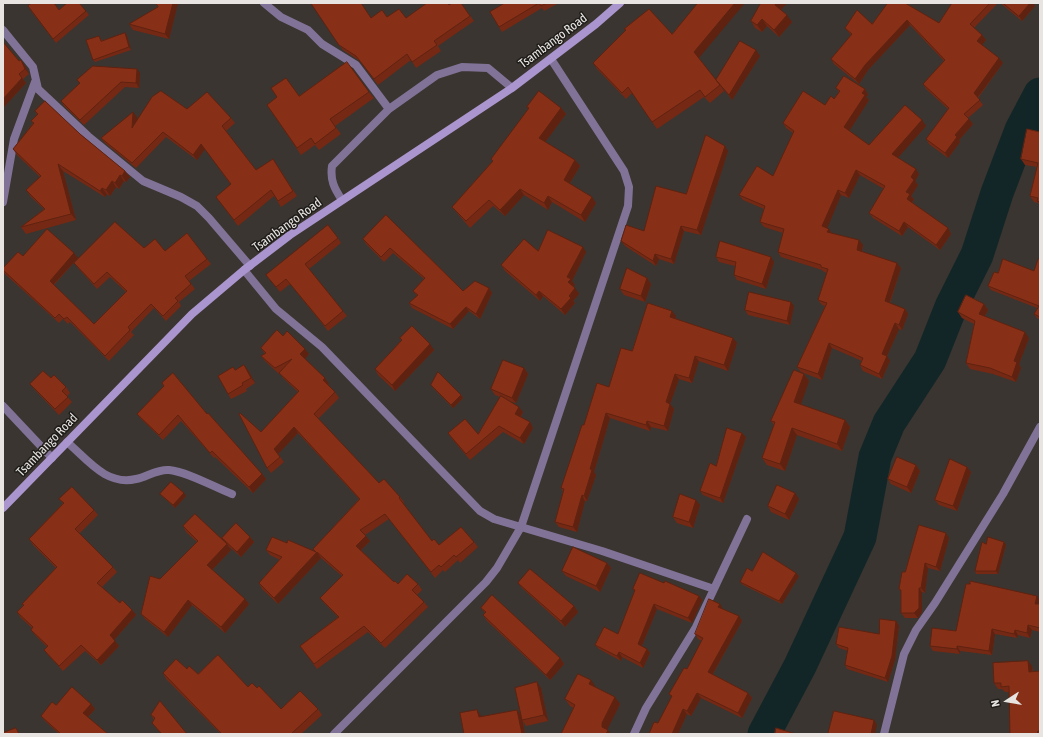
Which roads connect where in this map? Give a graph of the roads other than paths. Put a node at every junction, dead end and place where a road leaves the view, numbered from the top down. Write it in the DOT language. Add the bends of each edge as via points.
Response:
graph roads {
  1 [pos="264,3"];
  2 [pos="620,3"];
  3 [pos="3,30"];
  4 [pos="551,58"];
  5 [pos="35,82"];
  6 [pos="512,88"];
  7 [pos="389,109"];
  8 [pos="342,200"];
  9 [pos="3,202"];
  10 [pos="247,268"];
  11 [pos="3,406"];
  12 [pos="1040,427"];
  13 [pos="67,442"];
  14 [pos="52,458"];
  15 [pos="232,494"];
  16 [pos="3,508"];
  17 [pos="746,519"];
  18 [pos="521,527"];
  19 [pos="714,589"];
  20 [pos="334,734"];
  21 [pos="634,734"];
  22 [pos="884,734"];
  1 -- 7 [label="street" via="281,18 308,30 322,44 356,65"];
  2 -- 4 [label="street, Tsambango Road"];
  3 -- 5 [label="street" via="29,61"];
  4 -- 6 [label="street, Tsambango Road"];
  4 -- 18 [label="street" via="624,171 629,187 628,206"];
  5 -- 9 [label="street" via="14,139"];
  5 -- 10 [label="street" via="38,89 119,163 143,181 197,206"];
  6 -- 7 [label="street" via="488,68 462,67 437,75"];
  6 -- 8 [label="street, Tsambango Road"];
  7 -- 8 [label="street" via="332,166 333,186"];
  8 -- 10 [label="street, Tsambango Road" via="290,234"];
  10 -- 13 [label="street, Tsambango Road" via="192,314"];
  10 -- 18 [label="street" via="276,309 322,347 480,511 494,519"];
  11 -- 14 [label="street"];
  12 -- 22 [label="street" via="1003,494 916,630 904,654"];
  13 -- 14 [label="street, Tsambango Road"];
  13 -- 15 [label="street" via="106,476 119,480 136,479 168,470"];
  14 -- 16 [label="street, Tsambango Road"];
  17 -- 19 [label="street"];
  18 -- 19 [label="street"];
  18 -- 20 [label="street" via="486,582"];
  19 -- 21 [label="street" via="696,627 646,708"];
}
